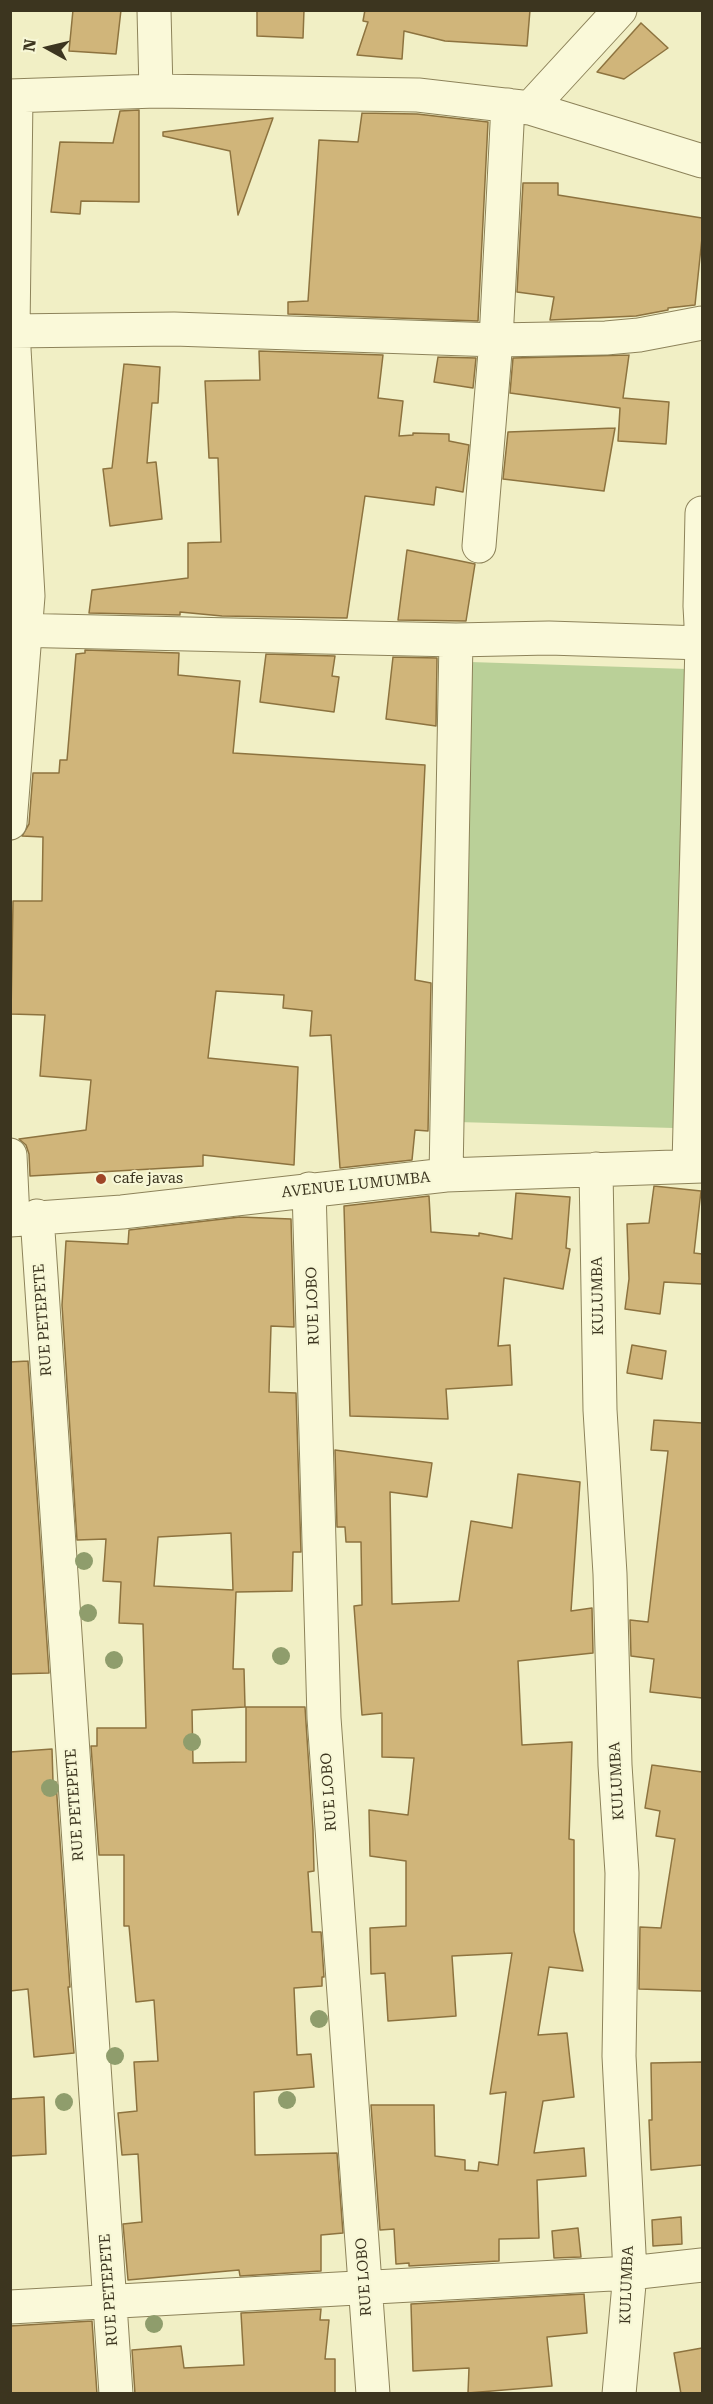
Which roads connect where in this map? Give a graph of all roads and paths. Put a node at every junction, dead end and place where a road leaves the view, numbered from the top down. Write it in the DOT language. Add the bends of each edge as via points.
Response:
graph roads {
  1 [pos="154,10"];
  2 [pos="620,10"];
  3 [pos="156,91"];
  4 [pos="13,96"];
  5 [pos="519,106"];
  6 [pos="702,161"];
  7 [pos="702,323"];
  8 [pos="12,331"];
  9 [pos="496,340"];
  10 [pos="702,513"];
  11 [pos="479,546"];
  12 [pos="18,630"];
  13 [pos="456,640"];
  14 [pos="702,643"];
  15 [pos="701,717"];
  16 [pos="10,823"];
  17 [pos="10,1155"];
  18 [pos="696,1166"];
  19 [pos="596,1169"];
  20 [pos="446,1175"];
  21 [pos="309,1189"];
  22 [pos="20,1219"];
  23 [pos="702,2265"];
  24 [pos="630,2273"];
  25 [pos="365,2289"];
  26 [pos="109,2300"];
  27 [pos="10,2307"];
  28 [pos="116,2394"];
  29 [pos="374,2394"];
  30 [pos="620,2394"];
  1 -- 3 [label="street"];
  2 -- 5 [label="street"];
  3 -- 4 [label="street"];
  3 -- 5 [label="street" via="418,95"];
  4 -- 8 [label="street"];
  5 -- 6 [label="street"];
  5 -- 9 [label="street"];
  7 -- 9 [label="street" via="624,338"];
  8 -- 9 [label="street" via="174,329"];
  8 -- 12 [label="street" via="28,596"];
  9 -- 11 [label="street"];
  10 -- 14 [label="street"];
  12 -- 13 [label="street"];
  12 -- 16 [label="street"];
  13 -- 14 [label="street" via="549,638"];
  13 -- 20 [label="street"];
  14 -- 15 [label="street"];
  15 -- 18 [label="street"];
  17 -- 22 [label="street, RUE PETEPETE"];
  18 -- 19 [label="street, AVENUE LUMUMBA"];
  19 -- 20 [label="street, AVENUE LUMUMBA"];
  19 -- 24 [label="street, KULUMBA" via="600,1410 622,1873 619,2056"];
  20 -- 21 [label="street, AVENUE LUMUMBA"];
  21 -- 22 [label="street, AVENUE LUMUMBA" via="122,1212"];
  21 -- 25 [label="street, RUE LOBO" via="324,1719"];
  22 -- 26 [label="street, RUE PETEPETE"];
  23 -- 24 [label="street"];
  24 -- 25 [label="street"];
  24 -- 30 [label="street, KULUMBA"];
  25 -- 26 [label="street"];
  25 -- 29 [label="street, RUE LOBO"];
  26 -- 27 [label="street"];
  26 -- 28 [label="street, RUE PETEPETE"];
}
